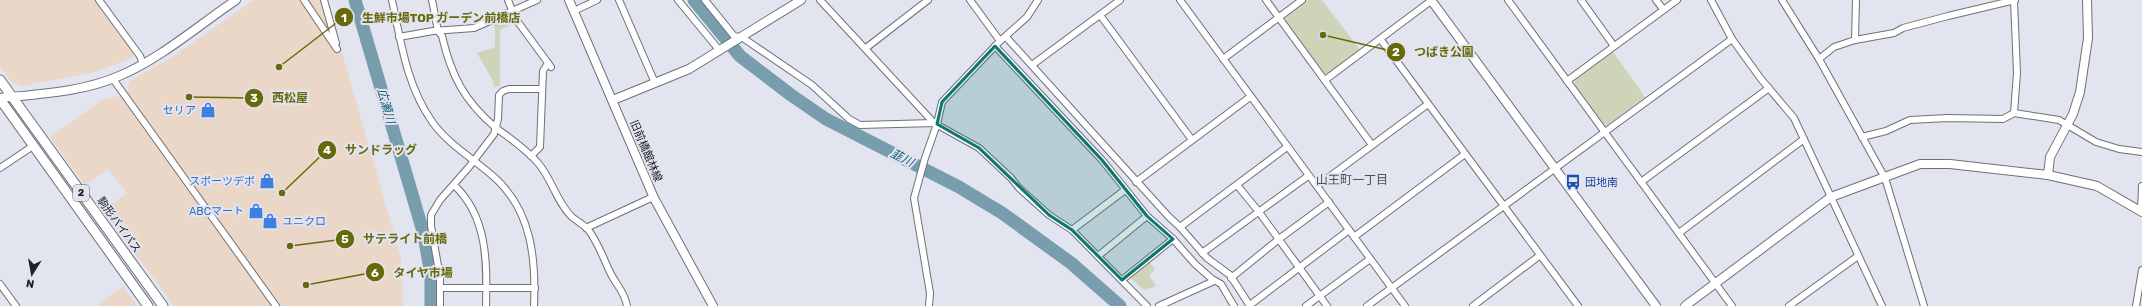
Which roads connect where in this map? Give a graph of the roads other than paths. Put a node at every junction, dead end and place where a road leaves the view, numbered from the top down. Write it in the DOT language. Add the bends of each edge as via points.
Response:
graph roads {
  1 [pos="99,0"];
  2 [pos="236,0"];
  3 [pos="304,0"];
  4 [pos="324,0"];
  5 [pos="392,0"];
  6 [pos="508,0"];
  7 [pos="537,0"];
  8 [pos="569,0"];
  9 [pos="597,0"];
  10 [pos="619,0"];
  11 [pos="678,0"];
  12 [pos="705,0"];
  13 [pos="801,0"];
  14 [pos="820,0"];
  15 [pos="928,0"];
  16 [pos="970,0"];
  17 [pos="1038,0"];
  18 [pos="1120,0"];
  19 [pos="1180,0"];
  20 [pos="1266,0"];
  21 [pos="1302,0"];
  22 [pos="1431,0"];
  23 [pos="1508,0"];
  24 [pos="1580,0"];
  25 [pos="1656,0"];
  26 [pos="1677,0"];
  27 [pos="1711,0"];
  28 [pos="1782,0"];
  29 [pos="1856,0"];
  30 [pos="2014,0"];
  31 [pos="2087,0"];
  32 [pos="433,1"];
  33 [pos="1663,9"];
  34 [pos="512,11"];
  35 [pos="574,11"];
  36 [pos="1100,15"];
  37 [pos="1279,17"];
  38 [pos="438,31"];
  39 [pos="400,37"];
  40 [pos="743,38"];
  41 [pos="1003,39"];
  42 [pos="1732,39"];
  43 [pos="1381,40"];
  44 [pos="1855,40"];
  45 [pos="995,46"];
  46 [pos="1614,46"];
  47 [pos="866,48"];
  48 [pos="721,50"];
  49 [pos="1223,59"];
  50 [pos="1819,59"];
  51 [pos="143,64"];
  52 [pos="1032,65"];
  53 [pos="112,79"];
  54 [pos="0,80"];
  55 [pos="1325,80"];
  56 [pos="1567,81"];
  57 [pos="655,84"];
  58 [pos="1769,88"];
  59 [pos="541,90"];
  60 [pos="12,97"];
  61 [pos="1250,97"];
  62 [pos="0,99"];
  63 [pos="613,100"];
  64 [pos="1428,104"];
  65 [pos="2014,113"];
  66 [pos="936,123"];
  67 [pos="2066,125"];
  68 [pos="496,127"];
  69 [pos="1604,132"];
  70 [pos="1862,137"];
  71 [pos="1804,139"];
  72 [pos="1192,140"];
  73 [pos="1372,145"];
  74 [pos="32,146"];
  75 [pos="1287,147"];
  76 [pos="2142,152"];
  77 [pos="1465,154"];
  78 [pos="531,156"];
  79 [pos="472,160"];
  80 [pos="0,168"];
  81 [pos="1555,169"];
  82 [pos="2048,175"];
  83 [pos="1308,176"];
  84 [pos="1885,178"];
  85 [pos="1136,182"];
  86 [pos="1641,182"];
  87 [pos="454,185"];
  88 [pos="1236,185"];
  89 [pos="1317,186"];
  90 [pos="2142,186"];
  91 [pos="1125,190"];
  92 [pos="653,197"];
  93 [pos="1831,197"];
  94 [pos="1329,202"];
  95 [pos="1505,206"];
  96 [pos="2142,211"];
  97 [pos="1259,212"];
  98 [pos="1147,216"];
  99 [pos="1180,227"];
  100 [pos="586,228"];
  101 [pos="1072,230"];
  102 [pos="1349,230"];
  103 [pos="1678,233"];
  104 [pos="1354,237"];
  105 [pos="1173,239"];
  106 [pos="1279,239"];
  107 [pos="1202,253"];
  108 [pos="1098,256"];
  109 [pos="1539,256"];
  110 [pos="1858,256"];
  111 [pos="1370,259"];
  112 [pos="1300,268"];
  113 [pos="2142,270"];
  114 [pos="1231,278"];
  115 [pos="1122,280"];
  116 [pos="1214,280"];
  117 [pos="0,284"];
  118 [pos="1715,284"];
  119 [pos="486,287"];
  120 [pos="440,288"];
  121 [pos="535,288"];
  122 [pos="1392,288"];
  123 [pos="1320,296"];
  124 [pos="1250,305"];
  125 [pos="16,306"];
  126 [pos="148,306"];
  127 [pos="163,306"];
  128 [pos="276,306"];
  129 [pos="440,306"];
  130 [pos="486,306"];
  131 [pos="534,306"];
  132 [pos="626,306"];
  133 [pos="713,306"];
  134 [pos="929,306"];
  135 [pos="1147,306"];
  136 [pos="1159,306"];
  137 [pos="1234,306"];
  138 [pos="1306,306"];
  139 [pos="1327,306"];
  140 [pos="1367,306"];
  141 [pos="1404,306"];
  142 [pos="1473,306"];
  143 [pos="1577,306"];
  144 [pos="1656,306"];
  145 [pos="1685,306"];
  146 [pos="1732,306"];
  147 [pos="1790,306"];
  148 [pos="1882,306"];
  149 [pos="1924,306"];
  150 [pos="2136,306"];
  1 -- 51 [label="street" via="140,56"];
  2 -- 51 [label="street"];
  3 -- 4 [label="street" via="337,49"];
  5 -- 39 [label="street"];
  6 -- 34 [label="street"];
  7 -- 34 [label="street"];
  8 -- 35 [label="street, 旧前橋館林線"];
  9 -- 35 [label="street"];
  10 -- 57 [label="street"];
  11 -- 48 [label="street"];
  12 -- 40 [label="street" via="734,36"];
  13 -- 40 [label="street"];
  14 -- 47 [label="street"];
  15 -- 47 [label="street"];
  16 -- 41 [label="street"];
  17 -- 41 [label="street" via="1026,17"];
  18 -- 36 [label="street"];
  19 -- 49 [label="street"];
  20 -- 37 [label="street"];
  21 -- 37 [label="street"];
  22 -- 43 [label="street"];
  22 -- 81 [label="street"];
  23 -- 56 [label="street"];
  24 -- 46 [label="street"];
  25 -- 33 [label="street"];
  26 -- 33 [label="street"];
  27 -- 42 [label="street"];
  28 -- 50 [label="street"];
  29 -- 44 [label="street"];
  30 -- 44 [label="street"];
  30 -- 65 [label="street" via="2017,73"];
  31 -- 67 [label="street" via="2088,38 2085,66 2073,114"];
  32 -- 38 [label="street"];
  33 -- 46 [label="street"];
  34 -- 38 [label="street" via="474,28"];
  34 -- 59 [label="street" via="523,31 549,65 542,70"];
  35 -- 63 [label="street, 旧前橋館林線"];
  36 -- 52 [label="street"];
  36 -- 72 [label="street"];
  37 -- 49 [label="street"];
  37 -- 55 [label="street"];
  38 -- 39 [label="street"];
  38 -- 68 [label="street" via="442,36 453,75 461,89 484,117"];
  39 -- 79 [label="street" via="409,77 423,108 444,136"];
  40 -- 48 [label="street"];
  40 -- 66 [label="street" via="812,85 849,119 860,125"];
  41 -- 45 [label="street"];
  41 -- 52 [label="street"];
  42 -- 58 [label="street"];
  42 -- 69 [label="street"];
  43 -- 55 [label="street"];
  43 -- 64 [label="street"];
  44 -- 50 [label="street" via="1834,47"];
  45 -- 66 [label="street" via="942,102"];
  45 -- 91 [label="street" via="1102,160"];
  46 -- 56 [label="street"];
  47 -- 66 [label="street"];
  48 -- 57 [label="street" via="689,69"];
  49 -- 61 [label="street"];
  50 -- 70 [label="street"];
  51 -- 53 [label="street"];
  52 -- 85 [label="street"];
  53 -- 60 [label="street" via="68,90"];
  53 -- 128 [label="street"];
  54 -- 60 [label="main road, 駒形バイパス / 2"];
  55 -- 73 [label="street"];
  56 -- 69 [label="street"];
  57 -- 63 [label="street"];
  58 -- 71 [label="street" via="1794,118"];
  58 -- 86 [label="street"];
  59 -- 68 [label="street" via="503,91 498,100"];
  59 -- 78 [label="street" via="540,147"];
  60 -- 62 [label="street"];
  60 -- 127 [label="main road, 駒形バイパス / 2"];
  61 -- 72 [label="street"];
  61 -- 75 [label="street"];
  62 -- 74 [label="main road, 2"];
  63 -- 92 [label="street, 旧前橋館林線"];
  64 -- 73 [label="street"];
  64 -- 77 [label="street"];
  65 -- 67 [label="street" via="2059,120"];
  65 -- 70 [label="street" via="2004,119 1910,120 1886,131"];
  66 -- 101 [label="street" via="979,148 1049,215"];
  66 -- 134 [label="street" via="914,198 930,294"];
  67 -- 76 [label="street" via="2096,142"];
  67 -- 82 [label="street" via="2050,156"];
  68 -- 78 [label="street"];
  68 -- 79 [label="street" via="494,134"];
  69 -- 81 [label="street"];
  69 -- 86 [label="street"];
  70 -- 84 [label="street"];
  71 -- 93 [label="street"];
  71 -- 103 [label="street"];
  72 -- 85 [label="street"];
  73 -- 89 [label="street"];
  74 -- 80 [label="street"];
  74 -- 126 [label="main road, 2"];
  75 -- 83 [label="street"];
  75 -- 88 [label="street"];
  77 -- 95 [label="street"];
  77 -- 104 [label="street"];
  78 -- 100 [label="street" via="548,177 564,207"];
  79 -- 87 [label="street"];
  79 -- 121 [label="street" via="495,178 508,193 523,219 532,244"];
  81 -- 95 [label="street"];
  81 -- 144 [label="street"];
  82 -- 84 [label="street" via="1950,164 1920,164"];
  82 -- 96 [label="street" via="2097,186"];
  83 -- 89 [label="street"];
  83 -- 97 [label="street"];
  84 -- 93 [label="street"];
  84 -- 149 [label="street"];
  85 -- 99 [label="street"];
  86 -- 103 [label="street"];
  87 -- 119 [label="street" via="472,209 482,235 486,255"];
  87 -- 120 [label="street" via="440,200 430,219"];
  88 -- 97 [label="street"];
  88 -- 99 [label="street"];
  89 -- 94 [label="street"];
  90 -- 96 [label="street"];
  91 -- 98 [label="street"];
  91 -- 101 [label="street"];
  92 -- 100 [label="street"];
  92 -- 133 [label="street, 旧前橋館林線"];
  93 -- 110 [label="street"];
  93 -- 118 [label="street"];
  94 -- 102 [label="street"];
  94 -- 106 [label="street"];
  95 -- 109 [label="street"];
  95 -- 122 [label="street"];
  97 -- 106 [label="street"];
  97 -- 107 [label="street"];
  98 -- 105 [label="street"];
  98 -- 108 [label="street"];
  99 -- 107 [label="street"];
  100 -- 132 [label="street" via="603,253 612,277 622,290"];
  101 -- 108 [label="street"];
  102 -- 104 [label="street"];
  102 -- 112 [label="street"];
  103 -- 118 [label="street"];
  104 -- 111 [label="street"];
  105 -- 115 [label="street"];
  105 -- 116 [label="street" via="1195,264"];
  106 -- 112 [label="street"];
  106 -- 114 [label="street"];
  107 -- 114 [label="street"];
  108 -- 115 [label="street"];
  109 -- 142 [label="street"];
  109 -- 143 [label="street"];
  110 -- 147 [label="street"];
  110 -- 148 [label="street"];
  111 -- 122 [label="street"];
  111 -- 123 [label="street"];
  112 -- 123 [label="street"];
  112 -- 124 [label="street"];
  113 -- 150 [label="street"];
  114 -- 124 [label="street"];
  115 -- 135 [label="street"];
  116 -- 136 [label="street"];
  116 -- 137 [label="street" via="1220,284"];
  117 -- 125 [label="street"];
  118 -- 145 [label="street"];
  118 -- 146 [label="street"];
  119 -- 120 [label="street"];
  119 -- 121 [label="street"];
  119 -- 130 [label="street"];
  120 -- 129 [label="street"];
  121 -- 131 [label="street"];
  122 -- 140 [label="street"];
  122 -- 141 [label="street"];
  123 -- 138 [label="street"];
  123 -- 139 [label="street"];
}
